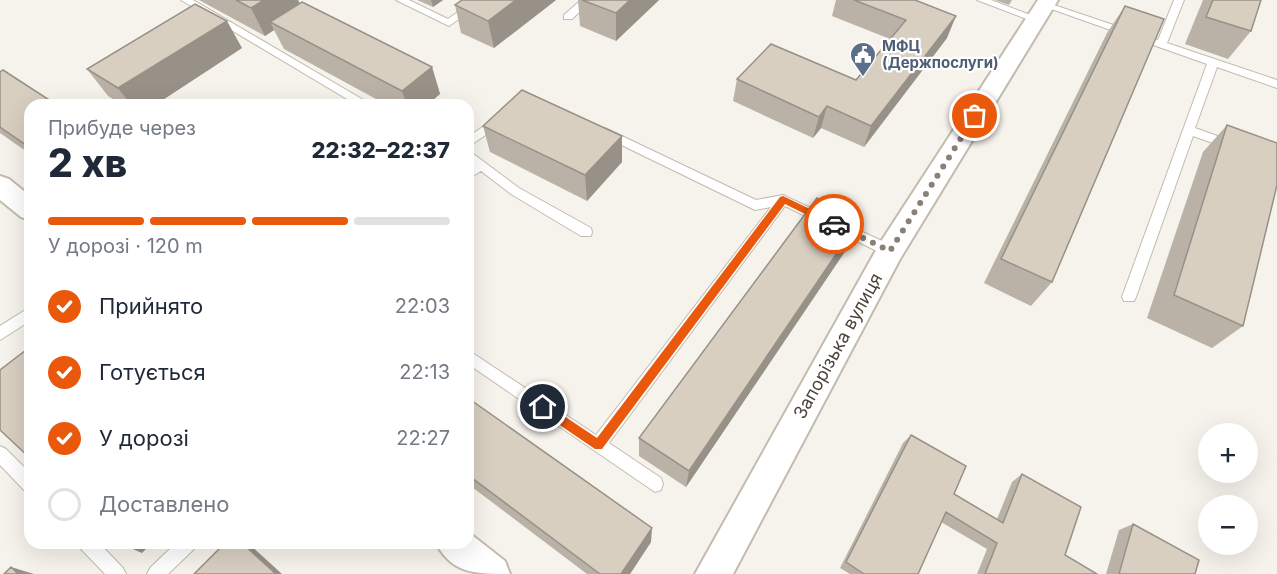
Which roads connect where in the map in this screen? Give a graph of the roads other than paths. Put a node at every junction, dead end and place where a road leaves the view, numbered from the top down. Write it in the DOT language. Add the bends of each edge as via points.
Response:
graph roads {
  1 [pos="186,0"];
  2 [pos="401,0"];
  3 [pos="481,0"];
  4 [pos="587,0"];
  5 [pos="982,0"];
  6 [pos="1179,0"];
  7 [pos="1043,8"];
  8 [pos="568,17"];
  9 [pos="1161,44"];
  10 [pos="1213,62"];
  11 [pos="1277,84"];
  12 [pos="356,99"];
  13 [pos="512,109"];
  14 [pos="590,125"];
  15 [pos="1189,130"];
  16 [pos="474,138"];
  17 [pos="1244,150"];
  18 [pos="474,159"];
  19 [pos="481,164"];
  20 [pos="474,170"];
  21 [pos="0,186"];
  22 [pos="783,200"];
  23 [pos="24,205"];
  24 [pos="586,232"];
  25 [pos="890,251"];
  26 [pos="1129,297"];
  27 [pos="24,316"];
  28 [pos="0,334"];
  29 [pos="474,360"];
  30 [pos="598,445"];
  31 [pos="0,454"];
  32 [pos="24,478"];
  33 [pos="654,484"];
  34 [pos="93,549"];
  35 [pos="182,549"];
  36 [pos="461,549"];
  37 [pos="117,574"];
  38 [pos="156,574"];
  39 [pos="492,574"];
  40 [pos="713,574"];
  1 -- 12 [label="lane"];
  2 -- 3 [label="lane" via="449,23"];
  4 -- 8 [label="lane"];
  5 -- 7 [label="lane"];
  6 -- 9 [label="lane"];
  7 -- 9 [label="lane"];
  7 -- 25 [label="street, Запорізька вулиця"];
  9 -- 10 [label="lane"];
  10 -- 11 [label="lane"];
  10 -- 15 [label="lane"];
  13 -- 16 [label="lane"];
  14 -- 22 [label="lane" via="755,205"];
  15 -- 17 [label="lane"];
  15 -- 26 [label="lane"];
  18 -- 19 [label="lane"];
  19 -- 20 [label="lane"];
  19 -- 24 [label="lane" via="515,191"];
  21 -- 23 [label="street"];
  22 -- 25 [label="lane"];
  22 -- 30 [label="lane"];
  25 -- 40 [label="street, Запорізька вулиця"];
  27 -- 28 [label="lane"];
  29 -- 30 [label="lane"];
  30 -- 33 [label="lane"];
  31 -- 32 [label="lane"];
  34 -- 37 [label="lane"];
  35 -- 38 [label="lane"];
  36 -- 39 [label="street"];
}
